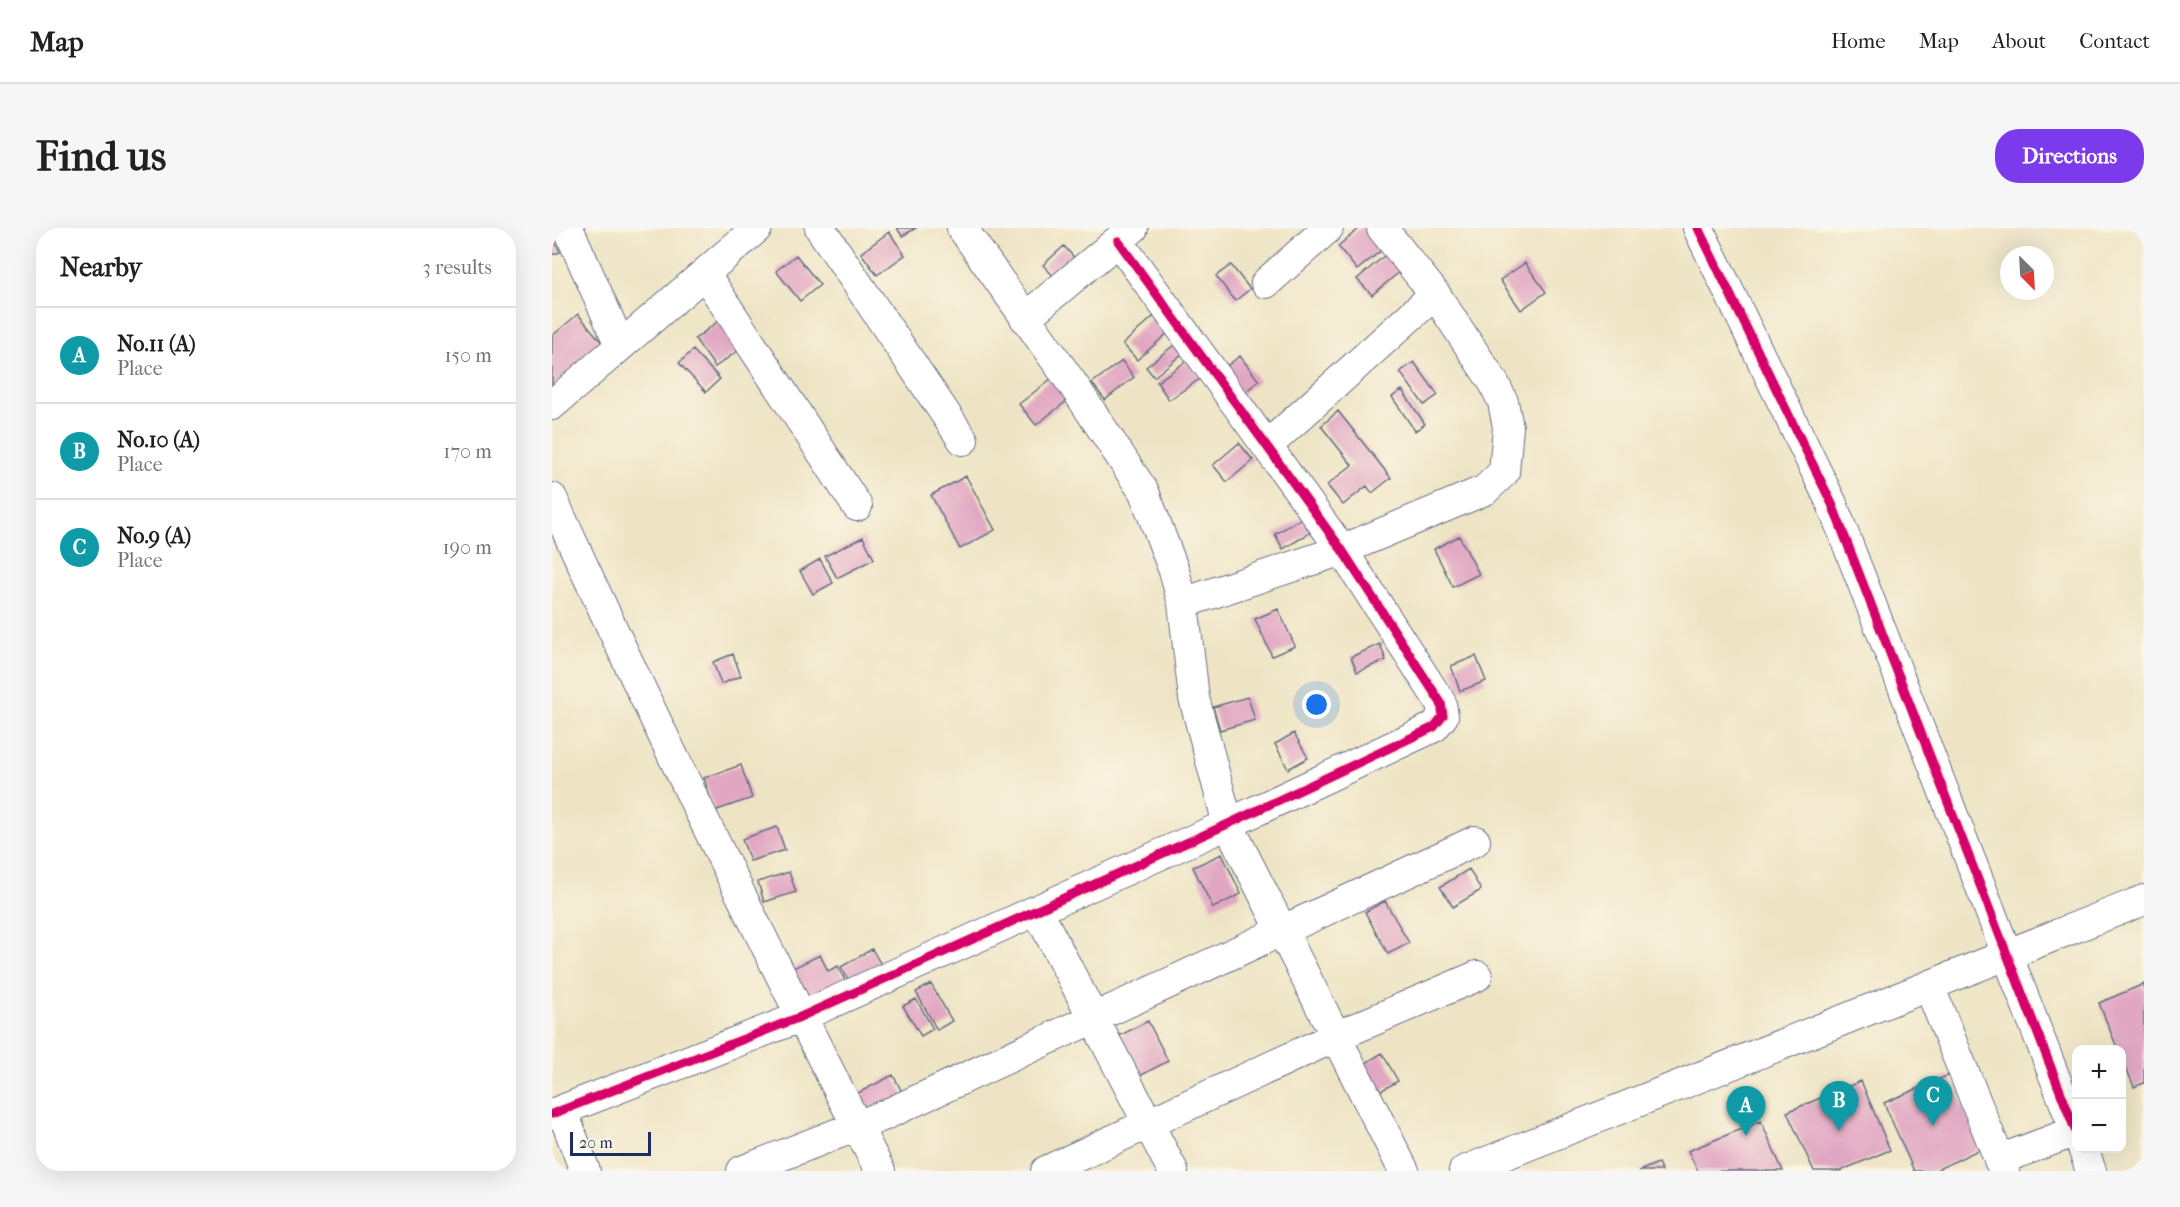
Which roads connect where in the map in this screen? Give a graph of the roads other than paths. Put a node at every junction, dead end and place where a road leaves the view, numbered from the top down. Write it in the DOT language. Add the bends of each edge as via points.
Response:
graph roads {
  1 [pos="568,228"];
  2 [pos="757,228"];
  3 [pos="820,228"];
  4 [pos="962,228"];
  5 [pos="1328,228"];
  6 [pos="1382,228"];
  7 [pos="1698,228"];
  8 [pos="1126,234"];
  9 [pos="705,274"];
  10 [pos="1266,283"];
  11 [pos="1435,294"];
  12 [pos="1025,318"];
  13 [pos="620,345"];
  14 [pos="552,405"];
  15 [pos="963,440"];
  16 [pos="1267,446"];
  17 [pos="552,498"];
  18 [pos="857,506"];
  19 [pos="1342,550"];
  20 [pos="1183,603"];
  21 [pos="1228,824"];
  22 [pos="1475,841"];
  23 [pos="2144,900"];
  24 [pos="1037,910"];
  25 [pos="1284,930"];
  26 [pos="2006,954"];
  27 [pos="1477,976"];
  28 [pos="1929,986"];
  29 [pos="800,1017"];
  30 [pos="1092,1019"];
  31 [pos="1337,1036"];
  32 [pos="557,1112"];
  33 [pos="2072,1122"];
  34 [pos="1149,1123"];
  35 [pos="858,1128"];
  36 [pos="2072,1134"];
  37 [pos="2084,1153"];
  38 [pos="2001,1166"];
  39 [pos="585,1171"];
  40 [pos="742,1171"];
  41 [pos="880,1171"];
  42 [pos="1046,1171"];
  43 [pos="1173,1171"];
  44 [pos="1404,1171"];
  45 [pos="1464,1171"];
  46 [pos="2091,1171"];
  1 -- 13 [label="street"];
  2 -- 9 [label="street"];
  3 -- 15 [label="street"];
  4 -- 12 [label="street"];
  5 -- 10 [label="street"];
  6 -- 11 [label="street"];
  7 -- 26 [label="street" via="1832,504"];
  8 -- 12 [label="street"];
  8 -- 16 [label="street"];
  9 -- 13 [label="street"];
  9 -- 18 [label="street"];
  11 -- 16 [label="street"];
  11 -- 19 [label="street" via="1503,402 1508,428 1504,472 1485,490"];
  12 -- 20 [label="street" via="1138,481"];
  13 -- 14 [label="street"];
  16 -- 19 [label="street"];
  17 -- 29 [label="street" via="641,694"];
  19 -- 20 [label="street"];
  19 -- 21 [label="street" via="1441,703 1443,716 1434,727"];
  20 -- 21 [label="street" via="1194,698"];
  21 -- 24 [label="street"];
  21 -- 25 [label="street"];
  22 -- 25 [label="street"];
  23 -- 26 [label="street"];
  24 -- 29 [label="street"];
  24 -- 30 [label="street"];
  25 -- 30 [label="street"];
  25 -- 31 [label="street"];
  26 -- 28 [label="street"];
  26 -- 33 [label="street"];
  27 -- 31 [label="street"];
  28 -- 38 [label="street"];
  28 -- 45 [label="street"];
  29 -- 32 [label="street"];
  29 -- 35 [label="street"];
  30 -- 34 [label="street"];
  30 -- 35 [label="street"];
  31 -- 34 [label="street"];
  31 -- 44 [label="street"];
  32 -- 39 [label="street"];
  34 -- 42 [label="street"];
  34 -- 43 [label="street"];
  35 -- 40 [label="street"];
  35 -- 41 [label="street"];
  36 -- 38 [label="street"];
  37 -- 46 [label="street"];
}
